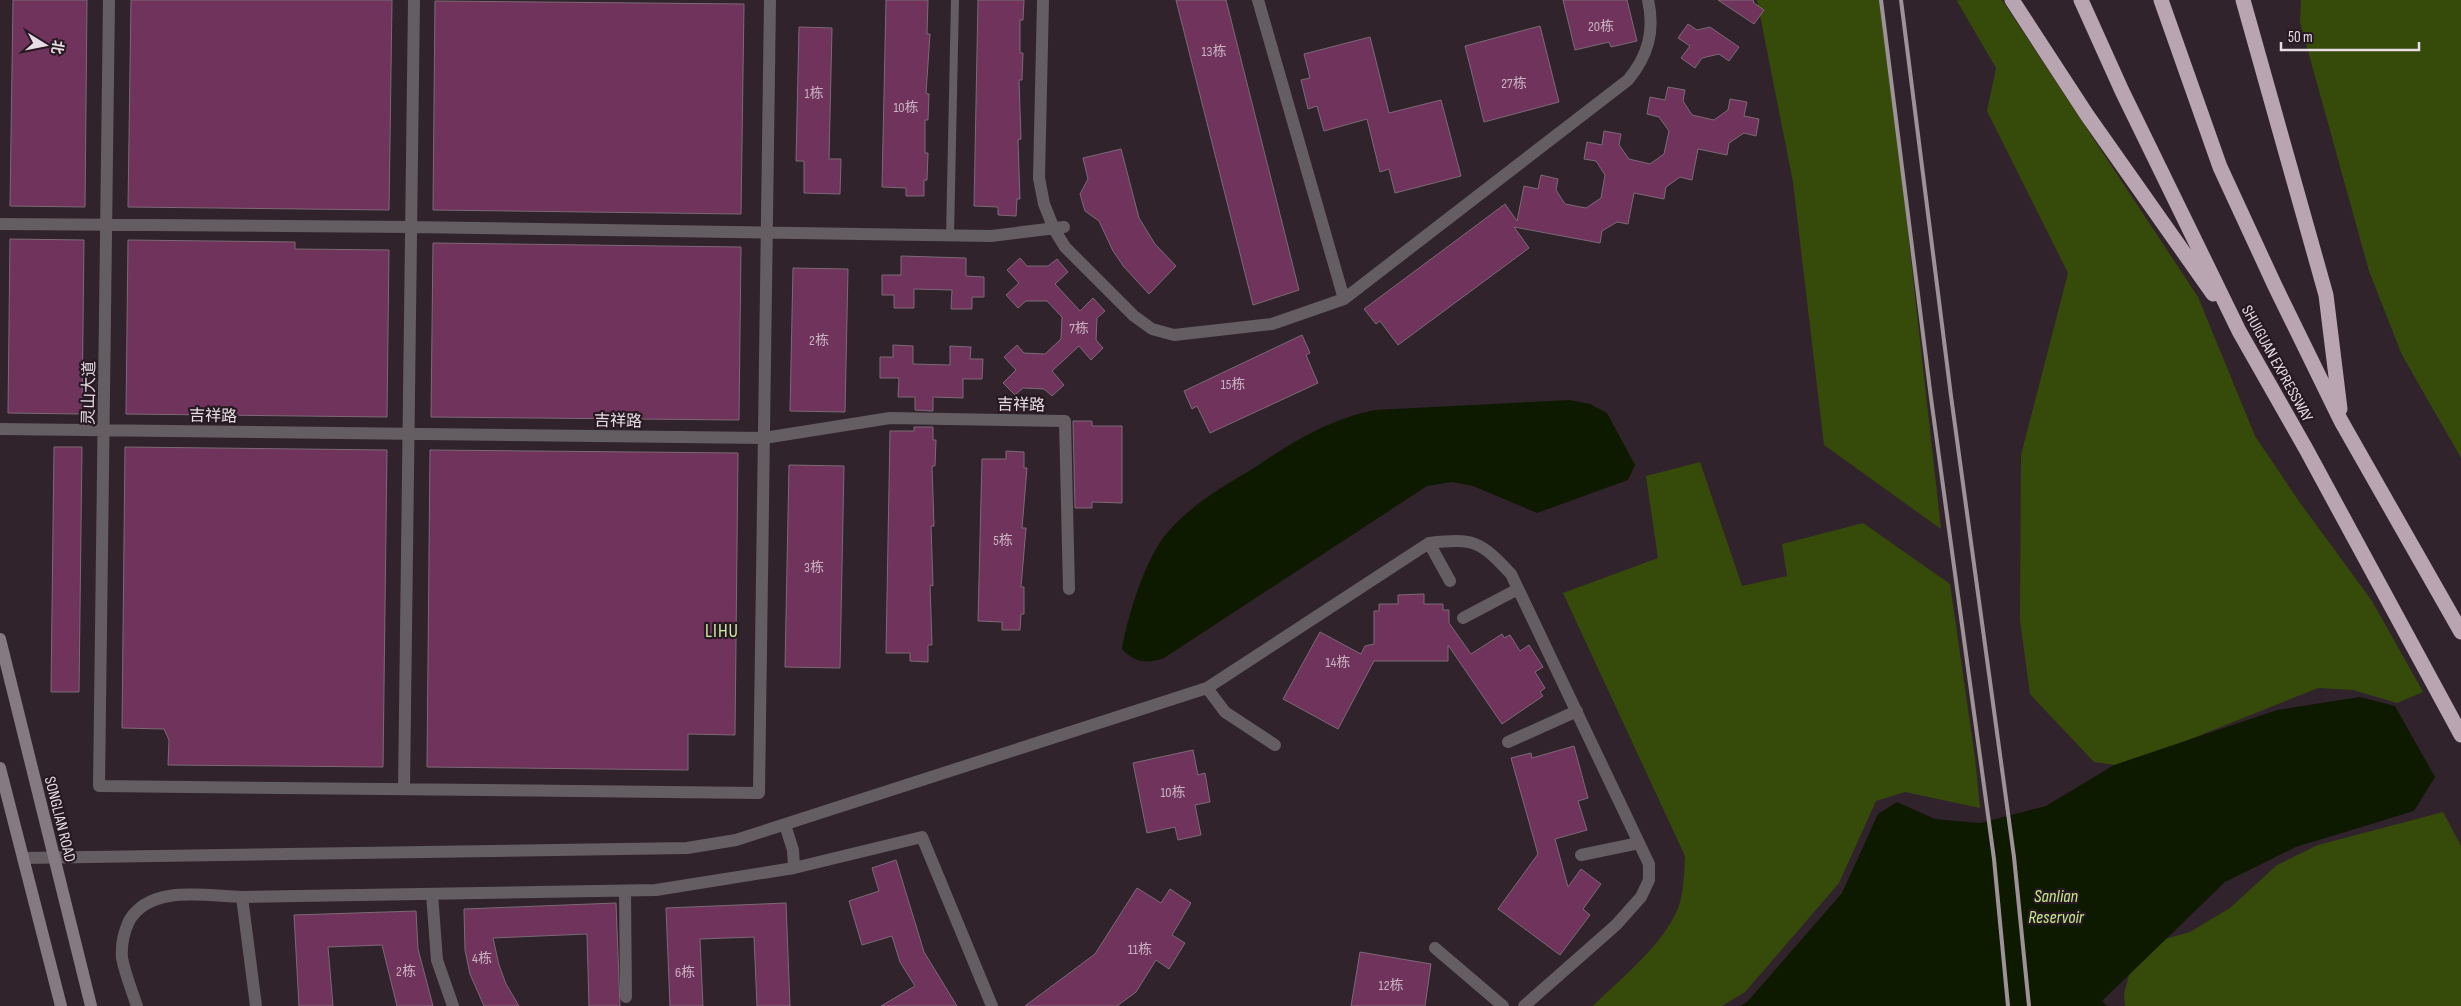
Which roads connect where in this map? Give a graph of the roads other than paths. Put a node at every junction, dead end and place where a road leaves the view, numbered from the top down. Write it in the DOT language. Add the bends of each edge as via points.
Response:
graph roads {
  1 [pos="109,0"];
  2 [pos="414,0"];
  3 [pos="770,0"];
  4 [pos="955,0"];
  5 [pos="1043,0"];
  6 [pos="1258,0"];
  7 [pos="1648,0"];
  8 [pos="2012,0"];
  9 [pos="2081,0"];
  10 [pos="2161,0"];
  11 [pos="2244,0"];
  12 [pos="0,224"];
  13 [pos="106,224"];
  14 [pos="411,227"];
  15 [pos="1059,228"];
  16 [pos="767,232"];
  17 [pos="950,236"];
  18 [pos="1344,299"];
  19 [pos="2239,331"];
  20 [pos="2341,420"];
  21 [pos="0,429"];
  22 [pos="103,430"];
  23 [pos="409,434"];
  24 [pos="764,438"];
  25 [pos="1429,543"];
  26 [pos="1450,581"];
  27 [pos="1069,589"];
  28 [pos="1518,589"];
  29 [pos="1463,618"];
  30 [pos="2461,632"];
  31 [pos="0,640"];
  32 [pos="1207,688"];
  33 [pos="1577,711"];
  34 [pos="2461,735"];
  35 [pos="1508,742"];
  36 [pos="1276,746"];
  37 [pos="0,768"];
  38 [pos="404,789"];
  39 [pos="785,826"];
  40 [pos="1639,843"];
  41 [pos="1581,855"];
  42 [pos="54,857"];
  43 [pos="23,858"];
  44 [pos="794,868"];
  45 [pos="625,891"];
  46 [pos="432,894"];
  47 [pos="242,897"];
  48 [pos="1435,948"];
  49 [pos="626,997"];
  50 [pos="62,1006"];
  51 [pos="91,1006"];
  52 [pos="137,1006"];
  53 [pos="256,1006"];
  54 [pos="453,1006"];
  55 [pos="992,1006"];
  56 [pos="1503,1006"];
  57 [pos="1524,1006"];
  1 -- 13 [label="street, 灵山大道"];
  2 -- 14 [label="street"];
  3 -- 16 [label="street"];
  4 -- 17 [label="lane"];
  5 -- 15 [label="street" via="1039,178 1044,204"];
  6 -- 18 [label="street"];
  7 -- 18 [label="street" via="1652,21 1648,47 1628,80"];
  8 -- 19 [label="highway" via="2087,115"];
  9 -- 19 [label="highway, SHUIGUAN EXPRESSWAY"];
  10 -- 20 [label="highway, SHUIGUAN EXPRESSWAY" via="2220,167"];
  11 -- 20 [label="highway" via="2326,295"];
  12 -- 13 [label="street"];
  13 -- 14 [label="street"];
  13 -- 22 [label="street, 灵山大道"];
  14 -- 16 [label="street"];
  14 -- 23 [label="street"];
  15 -- 17 [label="street" via="991,236"];
  15 -- 18 [label="street" via="1079,262 1134,316 1152,329 1174,335 1272,324"];
  16 -- 17 [label="street"];
  16 -- 24 [label="street"];
  19 -- 34 [label="highway, SHUIGUAN EXPRESSWAY"];
  20 -- 30 [label="highway, SHUIGUAN EXPRESSWAY"];
  21 -- 22 [label="street, 吉祥路"];
  22 -- 23 [label="street, 吉祥路"];
  22 -- 38 [label="street, 灵山大道" via="99,786"];
  23 -- 24 [label="street, 吉祥路"];
  23 -- 38 [label="street"];
  24 -- 27 [label="street, 吉祥路" via="890,418 1066,421"];
  24 -- 38 [label="street" via="759,793"];
  25 -- 26 [label="street"];
  25 -- 28 [label="street" via="1461,539 1487,548 1511,574"];
  25 -- 32 [label="street"];
  28 -- 29 [label="street"];
  28 -- 33 [label="street"];
  31 -- 42 [label="street, SONGLIAN ROAD"];
  32 -- 36 [label="street" via="1225,712"];
  32 -- 39 [label="street"];
  33 -- 35 [label="street"];
  33 -- 40 [label="street"];
  37 -- 43 [label="street"];
  39 -- 42 [label="street" via="736,840 687,848"];
  39 -- 44 [label="street" via="793,850"];
  40 -- 41 [label="street"];
  40 -- 57 [label="street" via="1649,864 1649,880 1641,897 1616,925"];
  42 -- 43 [label="street"];
  42 -- 51 [label="street, SONGLIAN ROAD"];
  43 -- 50 [label="street"];
  44 -- 45 [label="street" via="656,890"];
  44 -- 55 [label="street" via="922,837"];
  45 -- 46 [label="street"];
  45 -- 49 [label="street"];
  46 -- 47 [label="street"];
  46 -- 54 [label="street" via="437,960"];
  47 -- 52 [label="street" via="175,895 148,901 134,913 124,932 122,958"];
  47 -- 53 [label="street"];
  48 -- 56 [label="street"];
}
